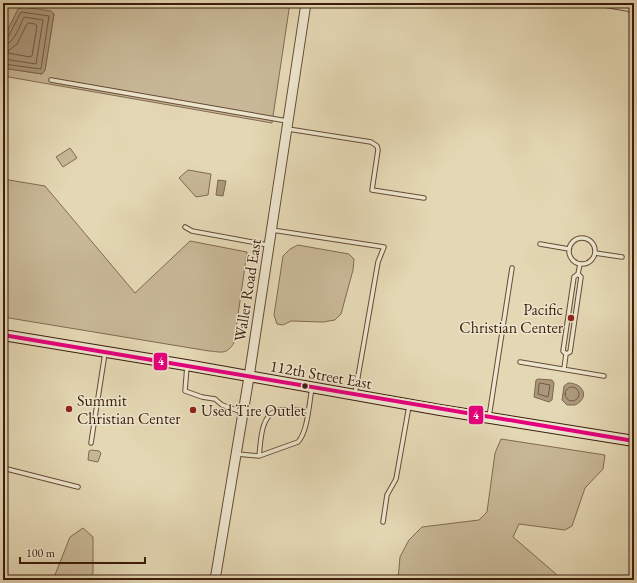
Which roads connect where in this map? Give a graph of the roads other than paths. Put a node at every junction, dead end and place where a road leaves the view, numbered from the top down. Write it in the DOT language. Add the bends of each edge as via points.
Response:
graph roads {
  1 [pos="306,3"];
  2 [pos="592,3"];
  3 [pos="634,12"];
  4 [pos="51,80"];
  5 [pos="288,125"];
  6 [pos="424,198"];
  7 [pos="185,227"];
  8 [pos="271,230"];
  9 [pos="540,244"];
  10 [pos="269,245"];
  11 [pos="569,249"];
  12 [pos="596,253"];
  13 [pos="622,257"];
  14 [pos="580,264"];
  15 [pos="512,268"];
  16 [pos="578,274"];
  17 [pos="3,335"];
  18 [pos="105,352"];
  19 [pos="566,354"];
  20 [pos="520,362"];
  21 [pos="187,365"];
  22 [pos="564,369"];
  23 [pos="604,376"];
  24 [pos="249,377"];
  25 [pos="312,388"];
  26 [pos="355,395"];
  27 [pos="409,405"];
  28 [pos="308,411"];
  29 [pos="243,413"];
  30 [pos="488,418"];
  31 [pos="634,441"];
  32 [pos="91,443"];
  33 [pos="236,454"];
  34 [pos="259,456"];
  35 [pos="3,468"];
  36 [pos="78,487"];
  37 [pos="383,522"];
  38 [pos="215,580"];
  1 -- 5 [label="street, Waller Road East"];
  2 -- 3 [label="lane"];
  4 -- 5 [label="lane"];
  5 -- 6 [label="lane" via="371,142 378,150 372,190"];
  5 -- 8 [label="street, Waller Road East"];
  7 -- 10 [label="lane" via="192,231"];
  8 -- 10 [label="street, Waller Road East"];
  8 -- 26 [label="lane" via="384,246 378,262"];
  9 -- 11 [label="lane"];
  10 -- 24 [label="street, Waller Road East"];
  11 -- 12 [label="lane" via="572,241 584,238 594,245"];
  11 -- 14 [label="lane" via="572,260"];
  12 -- 13 [label="lane"];
  12 -- 14 [label="lane" via="588,263"];
  14 -- 16 [label="lane"];
  15 -- 30 [label="lane"];
  16 -- 19 [label="lane" via="574,277 563,350"];
  16 -- 19 [label="lane" via="581,278 570,352"];
  17 -- 18 [label="main road, 112th Street East"];
  18 -- 21 [label="main road, 112th Street East"];
  18 -- 32 [label="lane"];
  19 -- 22 [label="lane"];
  20 -- 22 [label="lane"];
  21 -- 24 [label="main road, 112th Street East"];
  21 -- 29 [label="lane" via="185,391 215,399 222,405"];
  22 -- 23 [label="lane"];
  24 -- 25 [label="main road, 112th Street East"];
  24 -- 29 [label="street, Waller Road East"];
  25 -- 26 [label="main road, 112th Street East"];
  25 -- 28 [label="lane"];
  26 -- 27 [label="main road, 112th Street East"];
  27 -- 30 [label="main road, 112th Street East"];
  27 -- 37 [label="lane" via="396,479 387,495"];
  28 -- 34 [label="lane" via="304,431 298,442"];
  28 -- 34 [label="lane" via="281,410 270,415 263,425"];
  29 -- 33 [label="street, Waller Road East"];
  30 -- 31 [label="main road, 112th Street East"];
  33 -- 34 [label="lane"];
  33 -- 38 [label="street, Waller Road East"];
  35 -- 36 [label="lane"];
}
